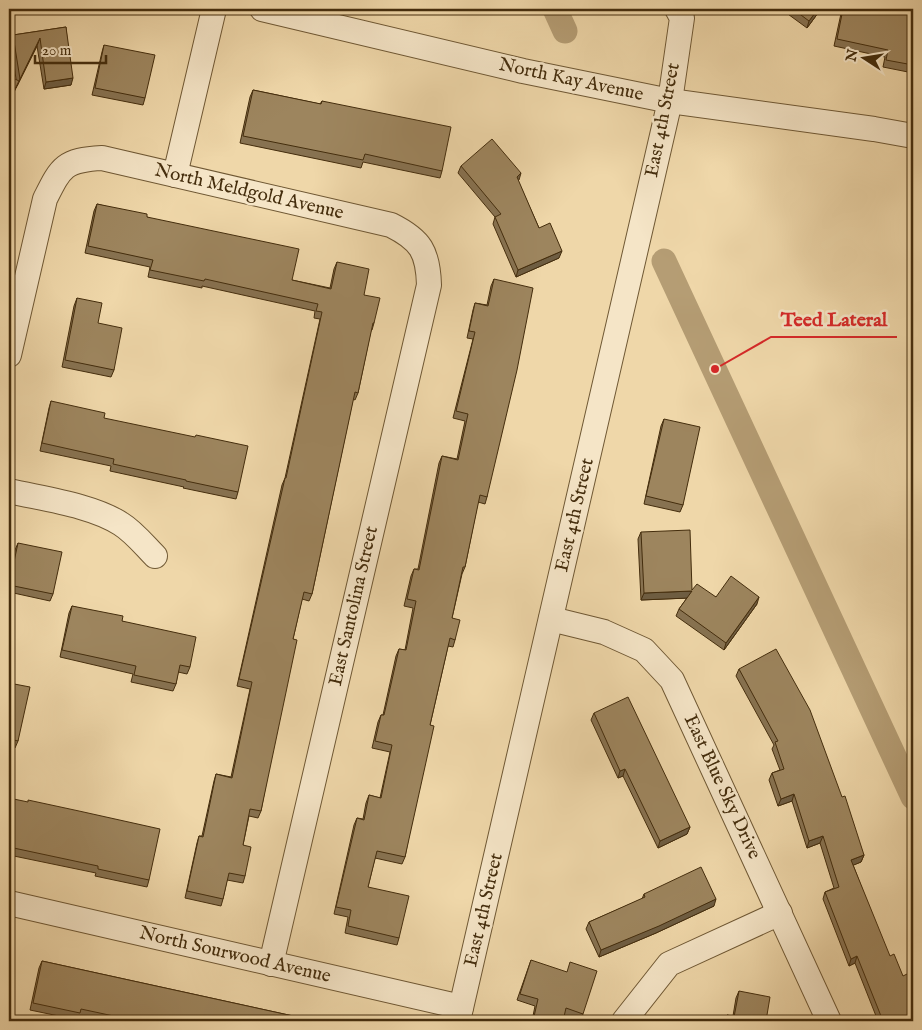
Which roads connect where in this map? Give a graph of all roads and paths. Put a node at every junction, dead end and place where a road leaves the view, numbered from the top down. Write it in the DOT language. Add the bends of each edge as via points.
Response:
graph roads {
  1 [pos="214,9"];
  2 [pos="262,9"];
  3 [pos="677,9"];
  4 [pos="670,101"];
  5 [pos="913,136"];
  6 [pos="175,175"];
  7 [pos="422,249"];
  8 [pos="9,355"];
  9 [pos="9,491"];
  10 [pos="155,556"];
  11 [pos="551,619"];
  12 [pos="9,903"];
  13 [pos="780,913"];
  14 [pos="271,964"];
  15 [pos="460,1014"];
  16 [pos="624,1021"];
  17 [pos="829,1021"];
  1 -- 6 [label="street"];
  2 -- 4 [label="street, North Kay Avenue"];
  3 -- 4 [label="street, East 4th Street" via="682,18"];
  4 -- 5 [label="street, North Kay Avenue"];
  4 -- 11 [label="street, East 4th Street"];
  6 -- 7 [label="street, North Meldgold Avenue" via="391,225 408,234"];
  6 -- 8 [label="street, North Meldgold Avenue" via="102,158 67,164 45,199"];
  7 -- 14 [label="street, East Santolina Street" via="428,267 429,286"];
  9 -- 10 [label="street" via="108,516 123,525"];
  11 -- 13 [label="street, East Blue Sky Drive" via="604,632 644,650 672,680"];
  11 -- 15 [label="street, East 4th Street"];
  12 -- 14 [label="street, North Sourwood Avenue"];
  13 -- 16 [label="street" via="669,964"];
  13 -- 17 [label="street, East Blue Sky Drive"];
  14 -- 15 [label="street, North Sourwood Avenue"];
}
